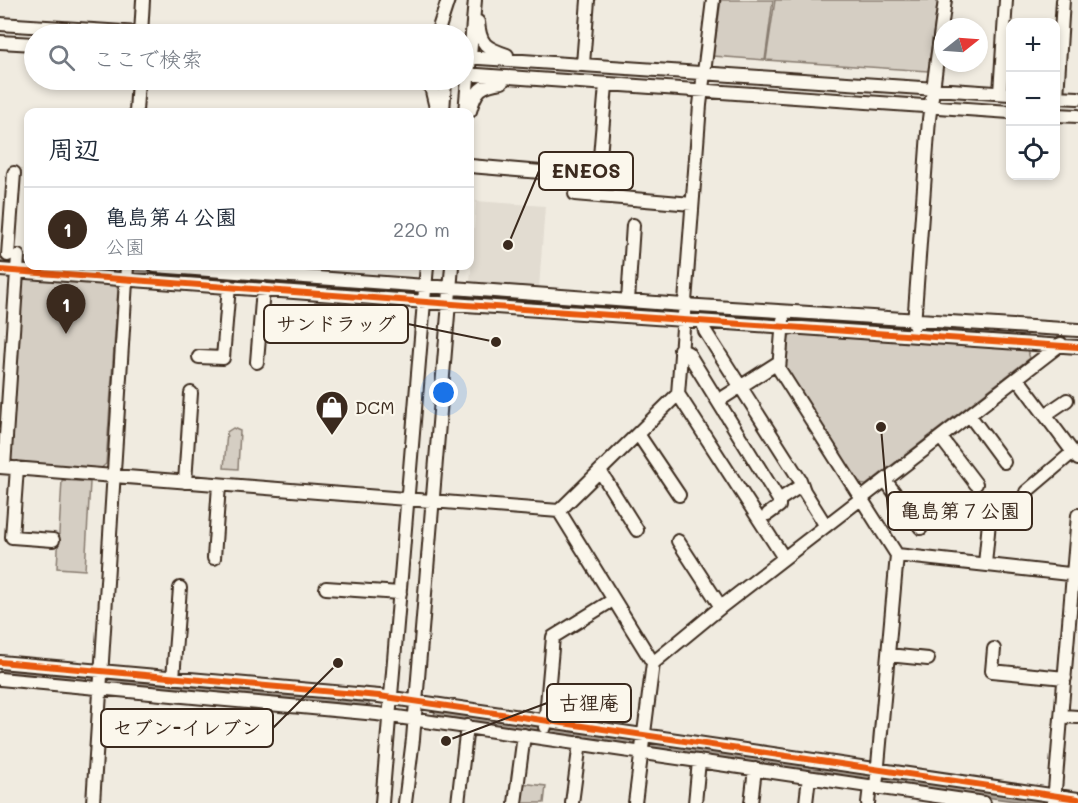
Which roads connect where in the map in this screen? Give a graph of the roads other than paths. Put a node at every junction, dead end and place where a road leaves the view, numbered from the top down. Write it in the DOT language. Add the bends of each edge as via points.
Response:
graph roads {
  1 [pos="143,0"];
  2 [pos="449,0"];
  3 [pos="476,0"];
  4 [pos="588,0"];
  5 [pos="713,0"];
  6 [pos="945,0"];
  7 [pos="1006,0"];
  8 [pos="1063,0"];
  9 [pos="0,24"];
  10 [pos="142,24"];
  11 [pos="441,24"];
  12 [pos="448,24"];
  13 [pos="472,24"];
  14 [pos="24,26"];
  15 [pos="0,42"];
  16 [pos="24,43"];
  17 [pos="474,57"];
  18 [pos="525,60"];
  19 [pos="583,64"];
  20 [pos="704,72"];
  21 [pos="1058,72"];
  22 [pos="474,75"];
  23 [pos="524,78"];
  24 [pos="606,85"];
  25 [pos="932,89"];
  26 [pos="137,90"];
  27 [pos="432,90"];
  28 [pos="444,90"];
  29 [pos="466,90"];
  30 [pos="702,92"];
  31 [pos="1005,93"];
  32 [pos="1060,97"];
  33 [pos="1078,98"];
  34 [pos="931,107"];
  35 [pos="136,108"];
  36 [pos="435,108"];
  37 [pos="442,108"];
  38 [pos="467,108"];
  39 [pos="469,108"];
  40 [pos="1006,112"];
  41 [pos="1060,115"];
  42 [pos="1078,116"];
  43 [pos="474,166"];
  44 [pos="599,169"];
  45 [pos="14,173"];
  46 [pos="565,174"];
  47 [pos="575,194"];
  48 [pos="692,204"];
  49 [pos="633,225"];
  50 [pos="15,261"];
  51 [pos="0,270"];
  52 [pos="98,270"];
  53 [pos="272,270"];
  54 [pos="427,270"];
  55 [pos="452,270"];
  56 [pos="331,272"];
  57 [pos="126,273"];
  58 [pos="425,285"];
  59 [pos="229,286"];
  60 [pos="450,287"];
  61 [pos="263,289"];
  62 [pos="628,300"];
  63 [pos="424,301"];
  64 [pos="449,304"];
  65 [pos="683,312"];
  66 [pos="783,318"];
  67 [pos="703,322"];
  68 [pos="914,327"];
  69 [pos="1078,330"];
  70 [pos="1060,345"];
  71 [pos="1078,347"];
  72 [pos="680,349"];
  73 [pos="199,357"];
  74 [pos="257,362"];
  75 [pos="779,362"];
  76 [pos="1018,379"];
  77 [pos="740,386"];
  78 [pos="191,393"];
  79 [pos="678,394"];
  80 [pos="718,400"];
  81 [pos="1067,400"];
  82 [pos="1045,415"];
  83 [pos="970,416"];
  84 [pos="638,434"];
  85 [pos="941,438"];
  86 [pos="1075,456"];
  87 [pos="1004,462"];
  88 [pos="2,467"];
  89 [pos="17,468"];
  90 [pos="600,471"];
  91 [pos="113,476"];
  92 [pos="885,480"];
  93 [pos="185,482"];
  94 [pos="976,484"];
  95 [pos="219,485"];
  96 [pos="802,485"];
  97 [pos="1026,492"];
  98 [pos="679,495"];
  99 [pos="408,499"];
  100 [pos="861,499"];
  101 [pos="779,500"];
  102 [pos="432,501"];
  103 [pos="559,511"];
  104 [pos="768,514"];
  105 [pos="1078,515"];
  106 [pos="989,522"];
  107 [pos="826,526"];
  108 [pos="921,528"];
  109 [pos="637,530"];
  110 [pos="53,540"];
  111 [pos="678,541"];
  112 [pos="897,555"];
  113 [pos="214,558"];
  114 [pos="784,558"];
  115 [pos="985,564"];
  116 [pos="1076,574"];
  117 [pos="180,588"];
  118 [pos="326,588"];
  119 [pos="400,593"];
  120 [pos="613,600"];
  121 [pos="720,607"];
  122 [pos="994,649"];
  123 [pos="888,655"];
  124 [pos="928,659"];
  125 [pos="0,662"];
  126 [pos="653,663"];
  127 [pos="172,678"];
  128 [pos="1065,678"];
  129 [pos="0,679"];
  130 [pos="100,680"];
  131 [pos="391,698"];
  132 [pos="416,701"];
  133 [pos="389,715"];
  134 [pos="1062,716"];
  135 [pos="1078,717"];
  136 [pos="414,719"];
  137 [pos="467,726"];
  138 [pos="544,729"];
  139 [pos="524,735"];
  140 [pos="580,743"];
  141 [pos="642,743"];
  142 [pos="699,760"];
  143 [pos="762,763"];
  144 [pos="809,777"];
  145 [pos="875,780"];
  146 [pos="1055,799"];
  147 [pos="1078,799"];
  148 [pos="940,800"];
  149 [pos="93,803"];
  150 [pos="382,803"];
  151 [pos="405,803"];
  152 [pos="458,803"];
  153 [pos="516,803"];
  154 [pos="572,803"];
  155 [pos="635,803"];
  156 [pos="695,803"];
  157 [pos="751,803"];
  158 [pos="806,803"];
  159 [pos="868,803"];
  160 [pos="984,803"];
  1 -- 10 [label="street"];
  2 -- 11 [label="street"];
  2 -- 12 [label="street"];
  3 -- 13 [label="street"];
  3 -- 18 [label="street" via="485,46"];
  4 -- 19 [label="street"];
  5 -- 20 [label="street"];
  6 -- 25 [label="street"];
  7 -- 31 [label="street"];
  8 -- 21 [label="street"];
  9 -- 14 [label="street"];
  15 -- 16 [label="street"];
  17 -- 18 [label="street"];
  18 -- 19 [label="street"];
  19 -- 20 [label="street"];
  20 -- 25 [label="street"];
  20 -- 30 [label="street"];
  22 -- 23 [label="street"];
  23 -- 24 [label="street"];
  23 -- 39 [label="street" via="489,84 478,90"];
  24 -- 30 [label="street"];
  24 -- 44 [label="street"];
  25 -- 31 [label="street"];
  25 -- 34 [label="street"];
  26 -- 35 [label="street"];
  27 -- 36 [label="street"];
  28 -- 37 [label="street"];
  29 -- 38 [label="street"];
  30 -- 34 [label="street"];
  30 -- 48 [label="street"];
  32 -- 33 [label="street"];
  34 -- 40 [label="street"];
  34 -- 68 [label="street"];
  41 -- 42 [label="street"];
  43 -- 46 [label="street"];
  45 -- 50 [label="street"];
  47 -- 48 [label="street"];
  48 -- 65 [label="street"];
  49 -- 62 [label="street"];
  50 -- 51 [label="street"];
  50 -- 88 [label="street"];
  52 -- 57 [label="street"];
  53 -- 56 [label="street"];
  54 -- 58 [label="street"];
  55 -- 60 [label="street"];
  56 -- 58 [label="street"];
  57 -- 59 [label="street"];
  57 -- 91 [label="street"];
  58 -- 60 [label="street"];
  58 -- 63 [label="street"];
  59 -- 61 [label="street"];
  59 -- 73 [label="street" via="223,358"];
  60 -- 62 [label="street"];
  60 -- 64 [label="street"];
  61 -- 63 [label="street"];
  61 -- 74 [label="street"];
  62 -- 65 [label="street"];
  63 -- 64 [label="street"];
  63 -- 99 [label="street"];
  64 -- 65 [label="street"];
  64 -- 102 [label="street"];
  65 -- 66 [label="street"];
  65 -- 67 [label="street"];
  65 -- 72 [label="street"];
  66 -- 67 [label="street"];
  66 -- 68 [label="street"];
  66 -- 75 [label="street"];
  67 -- 77 [label="street"];
  68 -- 69 [label="street"];
  68 -- 70 [label="street"];
  69 -- 70 [label="street"];
  70 -- 71 [label="street"];
  70 -- 76 [label="street"];
  72 -- 79 [label="street"];
  72 -- 80 [label="street" via="688,353"];
  75 -- 77 [label="street"];
  75 -- 100 [label="street" via="779,369"];
  76 -- 82 [label="street"];
  76 -- 83 [label="street"];
  77 -- 80 [label="street"];
  77 -- 96 [label="street"];
  78 -- 93 [label="street"];
  79 -- 84 [label="street"];
  79 -- 114 [label="street"];
  80 -- 101 [label="street"];
  81 -- 82 [label="street"];
  82 -- 86 [label="street"];
  83 -- 85 [label="street"];
  83 -- 87 [label="street"];
  84 -- 90 [label="street"];
  84 -- 98 [label="street"];
  85 -- 92 [label="street"];
  85 -- 94 [label="street"];
  86 -- 97 [label="street"];
  88 -- 89 [label="street"];
  89 -- 91 [label="street"];
  89 -- 110 [label="street" via="12,537"];
  90 -- 103 [label="street"];
  90 -- 109 [label="street"];
  91 -- 93 [label="street"];
  91 -- 130 [label="street"];
  92 -- 100 [label="street"];
  92 -- 108 [label="street"];
  93 -- 95 [label="street"];
  95 -- 99 [label="street"];
  95 -- 113 [label="street"];
  96 -- 101 [label="street"];
  96 -- 107 [label="street"];
  99 -- 102 [label="street"];
  99 -- 119 [label="street"];
  100 -- 107 [label="street"];
  100 -- 112 [label="street"];
  101 -- 104 [label="street" via="779,506"];
  102 -- 103 [label="street"];
  102 -- 132 [label="street"];
  103 -- 120 [label="street"];
  105 -- 116 [label="street"];
  106 -- 115 [label="street"];
  107 -- 114 [label="street"];
  111 -- 121 [label="street"];
  112 -- 115 [label="street"];
  112 -- 123 [label="street"];
  114 -- 121 [label="street"];
  115 -- 116 [label="street"];
  116 -- 128 [label="street"];
  117 -- 127 [label="street"];
  118 -- 119 [label="street"];
  119 -- 131 [label="street"];
  120 -- 126 [label="street"];
  120 -- 138 [label="street" via="553,637"];
  121 -- 126 [label="street"];
  122 -- 128 [label="street" via="992,671"];
  123 -- 124 [label="street"];
  123 -- 145 [label="street"];
  125 -- 130 [label="street"];
  126 -- 141 [label="street"];
  127 -- 130 [label="street"];
  127 -- 131 [label="street"];
  128 -- 134 [label="street"];
  129 -- 130 [label="street"];
  130 -- 133 [label="street"];
  130 -- 149 [label="street"];
  131 -- 132 [label="street"];
  131 -- 133 [label="street"];
  132 -- 136 [label="street"];
  132 -- 138 [label="street"];
  133 -- 136 [label="street"];
  133 -- 150 [label="street"];
  134 -- 135 [label="street"];
  134 -- 146 [label="street"];
  136 -- 137 [label="street"];
  136 -- 151 [label="street"];
  137 -- 139 [label="street"];
  137 -- 152 [label="street"];
  138 -- 139 [label="street"];
  138 -- 140 [label="street"];
  138 -- 141 [label="street"];
  139 -- 153 [label="street"];
  140 -- 141 [label="street"];
  140 -- 154 [label="street"];
  141 -- 142 [label="street"];
  141 -- 143 [label="street"];
  141 -- 155 [label="street"];
  142 -- 143 [label="street"];
  142 -- 156 [label="street"];
  143 -- 144 [label="street"];
  143 -- 145 [label="street"];
  143 -- 157 [label="street"];
  144 -- 145 [label="street"];
  144 -- 158 [label="street"];
  145 -- 146 [label="street"];
  145 -- 148 [label="street"];
  145 -- 159 [label="street"];
  146 -- 147 [label="street"];
  148 -- 160 [label="street"];
}
